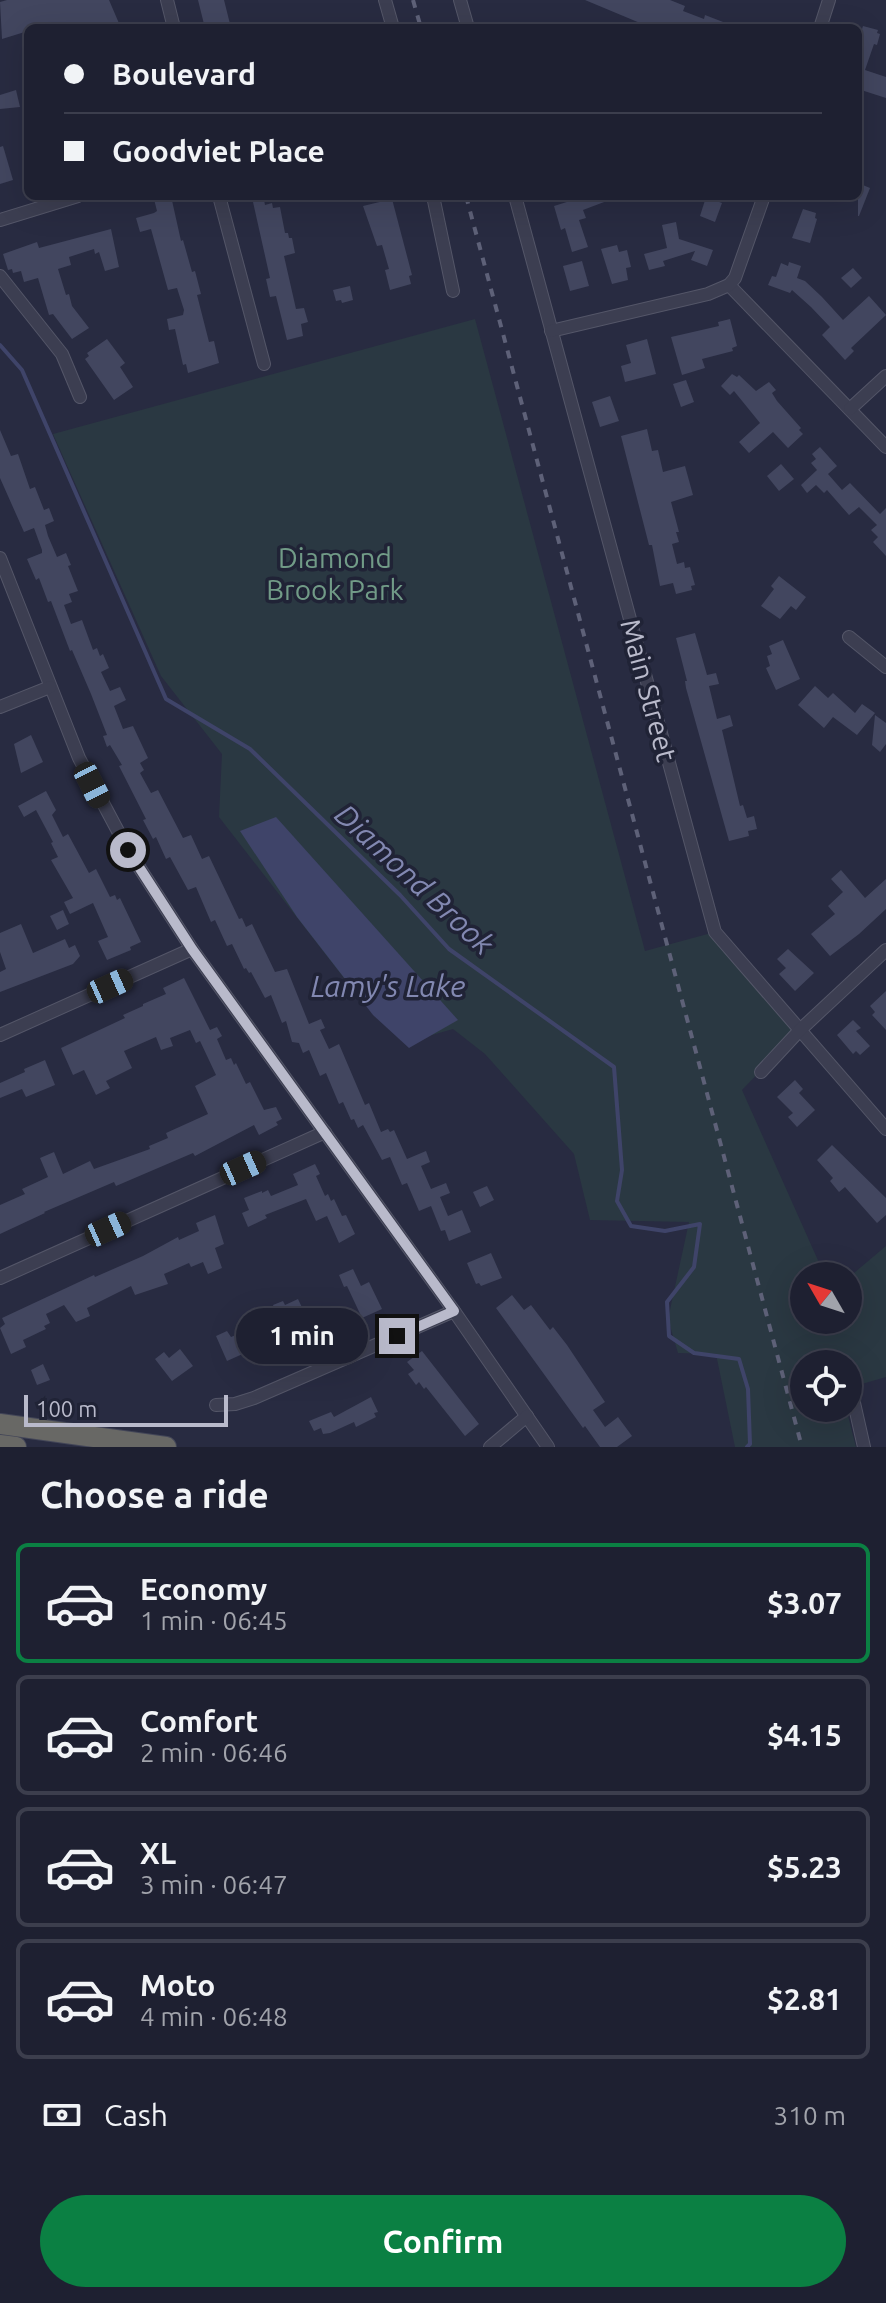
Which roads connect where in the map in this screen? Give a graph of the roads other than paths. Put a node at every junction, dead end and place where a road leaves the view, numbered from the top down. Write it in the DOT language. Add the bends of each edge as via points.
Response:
graph roads {
  1 [pos="167,0"];
  2 [pos="385,0"];
  3 [pos="460,0"];
  4 [pos="829,0"];
  5 [pos="173,24"];
  6 [pos="392,24"];
  7 [pos="467,24"];
  8 [pos="821,24"];
  9 [pos="65,200"];
  10 [pos="220,200"];
  11 [pos="434,200"];
  12 [pos="516,200"];
  13 [pos="763,200"];
  14 [pos="0,220"];
  15 [pos="0,276"];
  16 [pos="729,285"];
  17 [pos="453,291"];
  18 [pos="551,331"];
  19 [pos="264,364"];
  20 [pos="886,376"];
  21 [pos="80,397"];
  22 [pos="850,409"];
  23 [pos="886,447"];
  24 [pos="0,558"];
  25 [pos="849,637"];
  26 [pos="886,667"];
  27 [pos="50,687"];
  28 [pos="0,707"];
  29 [pos="192,949"];
  30 [pos="886,950"];
  31 [pos="800,1030"];
  32 [pos="0,1035"];
  33 [pos="761,1072"];
  34 [pos="886,1129"];
  35 [pos="325,1132"];
  36 [pos="0,1278"];
  37 [pos="454,1311"];
  38 [pos="216,1405"];
  39 [pos="527,1416"];
  40 [pos="858,1422"];
  41 [pos="0,1424"];
  42 [pos="0,1445"];
  43 [pos="16,1447"];
  44 [pos="166,1447"];
  45 [pos="490,1447"];
  46 [pos="548,1447"];
  47 [pos="864,1447"];
  1 -- 5 [label="street"];
  2 -- 6 [label="street"];
  3 -- 7 [label="street"];
  4 -- 8 [label="street"];
  9 -- 14 [label="street"];
  10 -- 19 [label="street"];
  11 -- 17 [label="street"];
  12 -- 18 [label="street, Main Street"];
  13 -- 16 [label="street" via="740,269"];
  15 -- 21 [label="street" via="62,354"];
  16 -- 18 [label="street"];
  16 -- 22 [label="street"];
  18 -- 31 [label="street, Main Street" via="715,932"];
  20 -- 22 [label="street"];
  22 -- 23 [label="street"];
  24 -- 27 [label="street"];
  25 -- 26 [label="street"];
  27 -- 28 [label="street"];
  27 -- 29 [label="street" via="106,812"];
  29 -- 32 [label="street"];
  29 -- 35 [label="street"];
  30 -- 31 [label="street"];
  31 -- 33 [label="street"];
  31 -- 34 [label="street, Main Street"];
  35 -- 36 [label="street"];
  35 -- 37 [label="street"];
  37 -- 38 [label="street" via="254,1398"];
  37 -- 39 [label="street"];
  39 -- 45 [label="street"];
  39 -- 46 [label="street"];
  40 -- 47 [label="street"];
  41 -- 44 [label="highway"];
  42 -- 43 [label="highway"];
}
